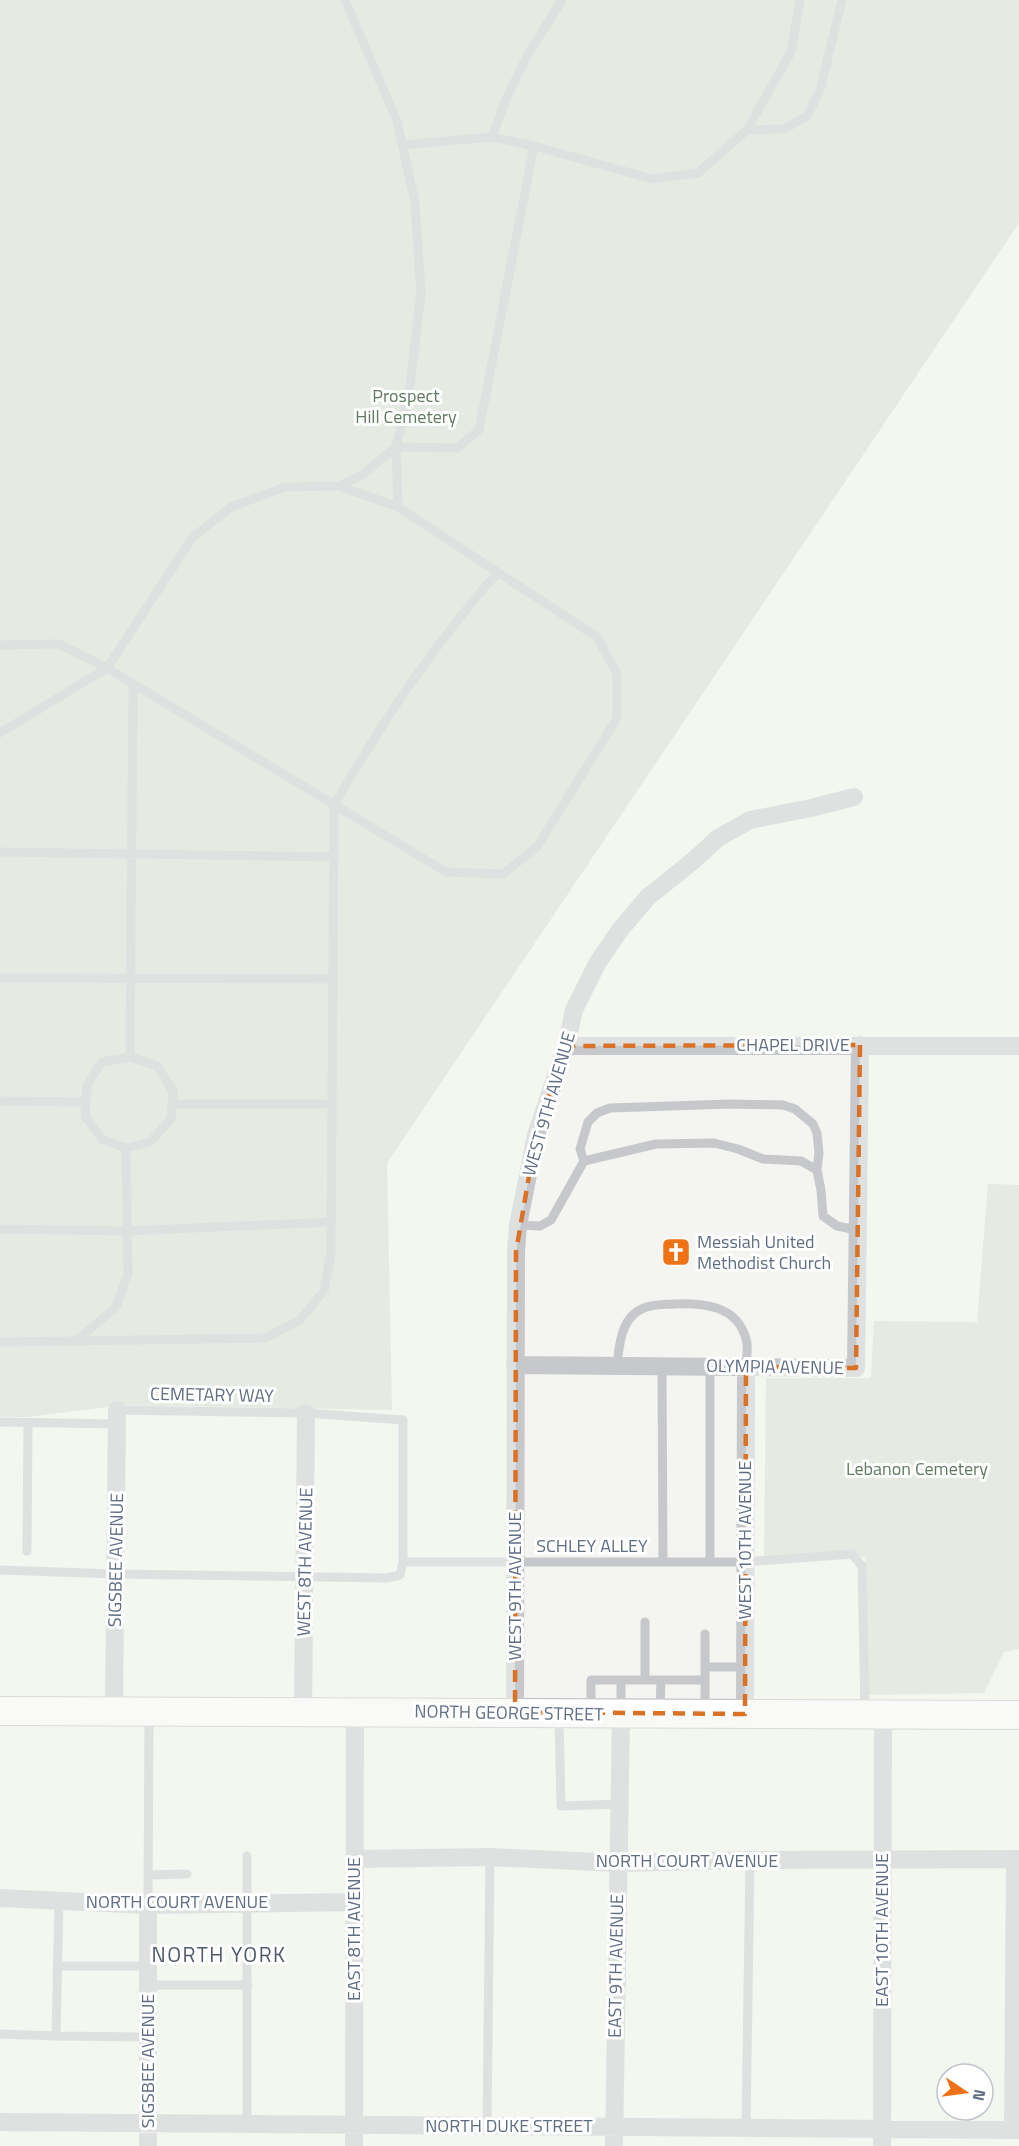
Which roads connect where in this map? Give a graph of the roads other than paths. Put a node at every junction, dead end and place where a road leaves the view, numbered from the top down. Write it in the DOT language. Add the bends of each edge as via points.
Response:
graph roads {
  1 [pos="345,0"];
  2 [pos="562,0"];
  3 [pos="800,0"];
  4 [pos="842,0"];
  5 [pos="747,130"];
  6 [pos="492,137"];
  7 [pos="402,145"];
  8 [pos="534,146"];
  9 [pos="396,447"];
  10 [pos="339,486"];
  11 [pos="398,507"];
  12 [pos="498,572"];
  13 [pos="0,645"];
  14 [pos="107,668"];
  15 [pos="133,683"];
  16 [pos="0,733"];
  17 [pos="854,797"];
  18 [pos="334,805"];
  19 [pos="0,852"];
  20 [pos="132,854"];
  21 [pos="334,857"];
  22 [pos="0,978"];
  23 [pos="130,979"];
  24 [pos="333,980"];
  25 [pos="860,1045"];
  26 [pos="566,1046"];
  27 [pos="1019,1046"];
  28 [pos="130,1057"];
  29 [pos="0,1101"];
  30 [pos="86,1102"];
  31 [pos="172,1104"];
  32 [pos="333,1104"];
  33 [pos="126,1148"];
  34 [pos="584,1161"];
  35 [pos="817,1170"];
  36 [pos="332,1222"];
  37 [pos="518,1225"];
  38 [pos="0,1229"];
  39 [pos="857,1230"];
  40 [pos="127,1231"];
  41 [pos="76,1341"];
  42 [pos="0,1342"];
  43 [pos="515,1365"];
  44 [pos="617,1365"];
  45 [pos="662,1366"];
  46 [pos="710,1366"];
  47 [pos="746,1366"];
  48 [pos="306,1413"];
  49 [pos="117,1417"];
  50 [pos="0,1422"];
  51 [pos="28,1423"];
  52 [pos="27,1551"];
  53 [pos="403,1562"];
  54 [pos="663,1562"];
  55 [pos="710,1562"];
  56 [pos="745,1562"];
  57 [pos="514,1563"];
  58 [pos="0,1570"];
  59 [pos="116,1574"];
  60 [pos="304,1576"];
  61 [pos="645,1622"];
  62 [pos="705,1634"];
  63 [pos="705,1667"];
  64 [pos="745,1668"];
  65 [pos="621,1680"];
  66 [pos="645,1680"];
  67 [pos="661,1680"];
  68 [pos="705,1680"];
  69 [pos="114,1710"];
  70 [pos="149,1710"];
  71 [pos="0,1711"];
  72 [pos="303,1711"];
  73 [pos="355,1711"];
  74 [pos="515,1712"];
  75 [pos="559,1713"];
  76 [pos="591,1713"];
  77 [pos="621,1714"];
  78 [pos="660,1714"];
  79 [pos="705,1714"];
  80 [pos="745,1714"];
  81 [pos="874,1714"];
  82 [pos="1019,1715"];
  83 [pos="619,1804"];
  84 [pos="247,1856"];
  85 [pos="490,1857"];
  86 [pos="354,1858"];
  87 [pos="1017,1859"];
  88 [pos="750,1860"];
  89 [pos="882,1860"];
  90 [pos="618,1863"];
  91 [pos="187,1874"];
  92 [pos="148,1875"];
  93 [pos="0,1898"];
  94 [pos="59,1900"];
  95 [pos="354,1902"];
  96 [pos="248,1903"];
  97 [pos="148,1905"];
  98 [pos="58,1966"];
  99 [pos="148,1966"];
  100 [pos="148,1985"];
  101 [pos="248,1985"];
  102 [pos="0,2034"];
  103 [pos="57,2036"];
  104 [pos="147,2037"];
  105 [pos="0,2122"];
  106 [pos="147,2124"];
  107 [pos="247,2124"];
  108 [pos="354,2125"];
  109 [pos="486,2126"];
  110 [pos="614,2127"];
  111 [pos="746,2128"];
  112 [pos="1016,2130"];
  113 [pos="882,2138"];
  114 [pos="147,2146"];
  115 [pos="354,2146"];
  116 [pos="614,2146"];
  1 -- 7 [label="lane" via="397,121"];
  2 -- 6 [label="lane" via="528,54"];
  3 -- 5 [label="lane" via="792,52"];
  4 -- 5 [label="lane" via="820,90 807,116 784,129"];
  5 -- 8 [label="lane" via="698,173 652,179"];
  6 -- 7 [label="lane"];
  6 -- 8 [label="lane"];
  7 -- 9 [label="lane" via="415,203 421,293 409,394"];
  8 -- 9 [label="lane" via="479,430 457,448"];
  9 -- 10 [label="lane" via="362,475"];
  9 -- 11 [label="lane"];
  10 -- 11 [label="lane"];
  10 -- 14 [label="lane" via="285,487 231,507 193,537"];
  11 -- 12 [label="lane"];
  12 -- 18 [label="lane" via="425,660"];
  12 -- 18 [label="lane" via="597,637 617,674 617,718 537,847 503,874 446,872"];
  13 -- 14 [label="lane" via="59,644"];
  14 -- 15 [label="lane"];
  14 -- 16 [label="lane"];
  15 -- 18 [label="lane"];
  15 -- 20 [label="lane"];
  17 -- 26 [label="street, WEST 9TH AVENUE" via="750,820 718,838 648,897 598,962 574,1010"];
  18 -- 21 [label="lane"];
  19 -- 20 [label="lane"];
  20 -- 21 [label="lane"];
  20 -- 23 [label="lane"];
  21 -- 24 [label="lane"];
  22 -- 23 [label="lane"];
  23 -- 24 [label="lane"];
  23 -- 28 [label="lane"];
  24 -- 32 [label="lane"];
  25 -- 26 [label="street, CHAPEL DRIVE"];
  25 -- 27 [label="street, CHAPEL DRIVE"];
  25 -- 39 [label="street, OLYMPIA AVENUE"];
  26 -- 37 [label="street, WEST 9TH AVENUE" via="536,1135"];
  28 -- 30 [label="lane" via="102,1062 87,1085"];
  28 -- 31 [label="lane" via="157,1066 173,1090"];
  29 -- 30 [label="lane"];
  30 -- 33 [label="lane" via="85,1116 102,1138"];
  31 -- 32 [label="lane"];
  31 -- 33 [label="lane" via="171,1119 150,1142"];
  32 -- 36 [label="lane"];
  33 -- 40 [label="lane"];
  34 -- 35 [label="lane" via="656,1144 714,1143 763,1159 801,1161"];
  34 -- 35 [label="lane" via="580,1149 588,1122 610,1108 783,1105 795,1109 813,1124 817,1133"];
  34 -- 37 [label="lane" via="552,1220 540,1226"];
  35 -- 39 [label="lane" via="824,1216 837,1226"];
  36 -- 40 [label="lane"];
  36 -- 41 [label="lane" via="332,1253 324,1291 300,1320 265,1338"];
  37 -- 43 [label="street, WEST 9TH AVENUE"];
  38 -- 40 [label="lane"];
  39 -- 47 [label="street, OLYMPIA AVENUE" via="856,1368"];
  40 -- 41 [label="lane" via="128,1274 116,1307"];
  41 -- 42 [label="lane"];
  43 -- 44 [label="street, OLYMPIA AVENUE"];
  43 -- 57 [label="street, WEST 9TH AVENUE"];
  44 -- 45 [label="street, OLYMPIA AVENUE"];
  44 -- 47 [label="lane" via="622,1332 632,1316 647,1305 704,1303 720,1308 736,1321 747,1339"];
  45 -- 46 [label="street, OLYMPIA AVENUE"];
  45 -- 54 [label="lane"];
  46 -- 47 [label="street, OLYMPIA AVENUE"];
  46 -- 55 [label="lane"];
  47 -- 56 [label="street, WEST 10TH AVENUE"];
  48 -- 49 [label="lane, CEMETARY WAY"];
  48 -- 53 [label="lane, CEMETARY WAY" via="404,1420"];
  48 -- 60 [label="street, WEST 8TH AVENUE"];
  49 -- 51 [label="lane, CEMETARY WAY"];
  49 -- 59 [label="street, SIGSBEE AVENUE"];
  50 -- 51 [label="lane, CEMETARY WAY"];
  51 -- 52 [label="lane"];
  53 -- 57 [label="lane, SCHLEY ALLEY"];
  53 -- 60 [label="lane" via="400,1575 387,1578"];
  54 -- 55 [label="lane, SCHLEY ALLEY"];
  54 -- 57 [label="lane, SCHLEY ALLEY"];
  55 -- 56 [label="lane, SCHLEY ALLEY"];
  56 -- 64 [label="street, WEST 10TH AVENUE"];
  56 -- 81 [label="lane, SCHLEY ALLEY" via="852,1554 862,1566"];
  57 -- 74 [label="street, WEST 9TH AVENUE"];
  58 -- 59 [label="lane"];
  59 -- 60 [label="lane"];
  59 -- 69 [label="street, SIGSBEE AVENUE"];
  60 -- 72 [label="street, WEST 8TH AVENUE"];
  61 -- 66 [label="lane"];
  62 -- 63 [label="lane"];
  63 -- 64 [label="lane"];
  63 -- 68 [label="lane"];
  64 -- 80 [label="street, WEST 10TH AVENUE"];
  65 -- 66 [label="lane"];
  65 -- 76 [label="lane" via="591,1680"];
  65 -- 77 [label="lane"];
  66 -- 67 [label="lane"];
  67 -- 68 [label="lane"];
  67 -- 78 [label="lane"];
  68 -- 79 [label="lane"];
  69 -- 70 [label="main road, NORTH GEORGE STREET"];
  69 -- 71 [label="main road, NORTH GEORGE STREET"];
  70 -- 72 [label="main road, NORTH GEORGE STREET"];
  70 -- 92 [label="lane"];
  72 -- 73 [label="main road, NORTH GEORGE STREET"];
  73 -- 74 [label="main road, NORTH GEORGE STREET"];
  73 -- 86 [label="street, EAST 8TH AVENUE"];
  74 -- 75 [label="main road, NORTH GEORGE STREET"];
  75 -- 76 [label="main road, NORTH GEORGE STREET"];
  75 -- 83 [label="lane" via="561,1806"];
  76 -- 77 [label="main road, NORTH GEORGE STREET"];
  77 -- 78 [label="main road, NORTH GEORGE STREET"];
  77 -- 83 [label="street, EAST 9TH AVENUE"];
  78 -- 79 [label="main road, NORTH GEORGE STREET"];
  79 -- 80 [label="main road, NORTH GEORGE STREET"];
  80 -- 81 [label="main road, NORTH GEORGE STREET"];
  81 -- 82 [label="main road, NORTH GEORGE STREET"];
  81 -- 89 [label="street, EAST 10TH AVENUE"];
  83 -- 90 [label="street, EAST 9TH AVENUE"];
  84 -- 96 [label="lane"];
  85 -- 86 [label="street, NORTH COURT AVENUE"];
  85 -- 90 [label="street, NORTH COURT AVENUE"];
  85 -- 109 [label="lane"];
  86 -- 95 [label="street, EAST 8TH AVENUE"];
  87 -- 89 [label="street, NORTH COURT AVENUE"];
  87 -- 112 [label="street"];
  88 -- 89 [label="street, NORTH COURT AVENUE"];
  88 -- 90 [label="street, NORTH COURT AVENUE"];
  88 -- 111 [label="lane"];
  89 -- 113 [label="street, EAST 10TH AVENUE"];
  90 -- 110 [label="street, EAST 9TH AVENUE"];
  91 -- 92 [label="lane"];
  92 -- 97 [label="lane"];
  93 -- 94 [label="street, NORTH COURT AVENUE"];
  94 -- 97 [label="street, NORTH COURT AVENUE"];
  94 -- 98 [label="lane"];
  95 -- 96 [label="street, NORTH COURT AVENUE"];
  95 -- 108 [label="street, EAST 8TH AVENUE"];
  96 -- 97 [label="street, NORTH COURT AVENUE"];
  96 -- 101 [label="lane"];
  97 -- 99 [label="street, SIGSBEE AVENUE"];
  98 -- 99 [label="lane"];
  98 -- 103 [label="lane"];
  99 -- 100 [label="street, SIGSBEE AVENUE"];
  100 -- 101 [label="lane"];
  100 -- 104 [label="street, SIGSBEE AVENUE"];
  101 -- 107 [label="lane"];
  102 -- 103 [label="lane"];
  103 -- 104 [label="lane"];
  104 -- 106 [label="street, SIGSBEE AVENUE"];
  105 -- 106 [label="street, NORTH DUKE STREET"];
  106 -- 107 [label="street, NORTH DUKE STREET"];
  106 -- 114 [label="street, SIGSBEE AVENUE"];
  107 -- 108 [label="street, NORTH DUKE STREET"];
  108 -- 109 [label="street, NORTH DUKE STREET"];
  108 -- 115 [label="street, EAST 8TH AVENUE"];
  109 -- 110 [label="street, NORTH DUKE STREET"];
  110 -- 111 [label="street, NORTH DUKE STREET"];
  110 -- 116 [label="street, EAST 9TH AVENUE"];
  111 -- 113 [label="street, NORTH DUKE STREET"];
  112 -- 113 [label="street, NORTH DUKE STREET"];
}
